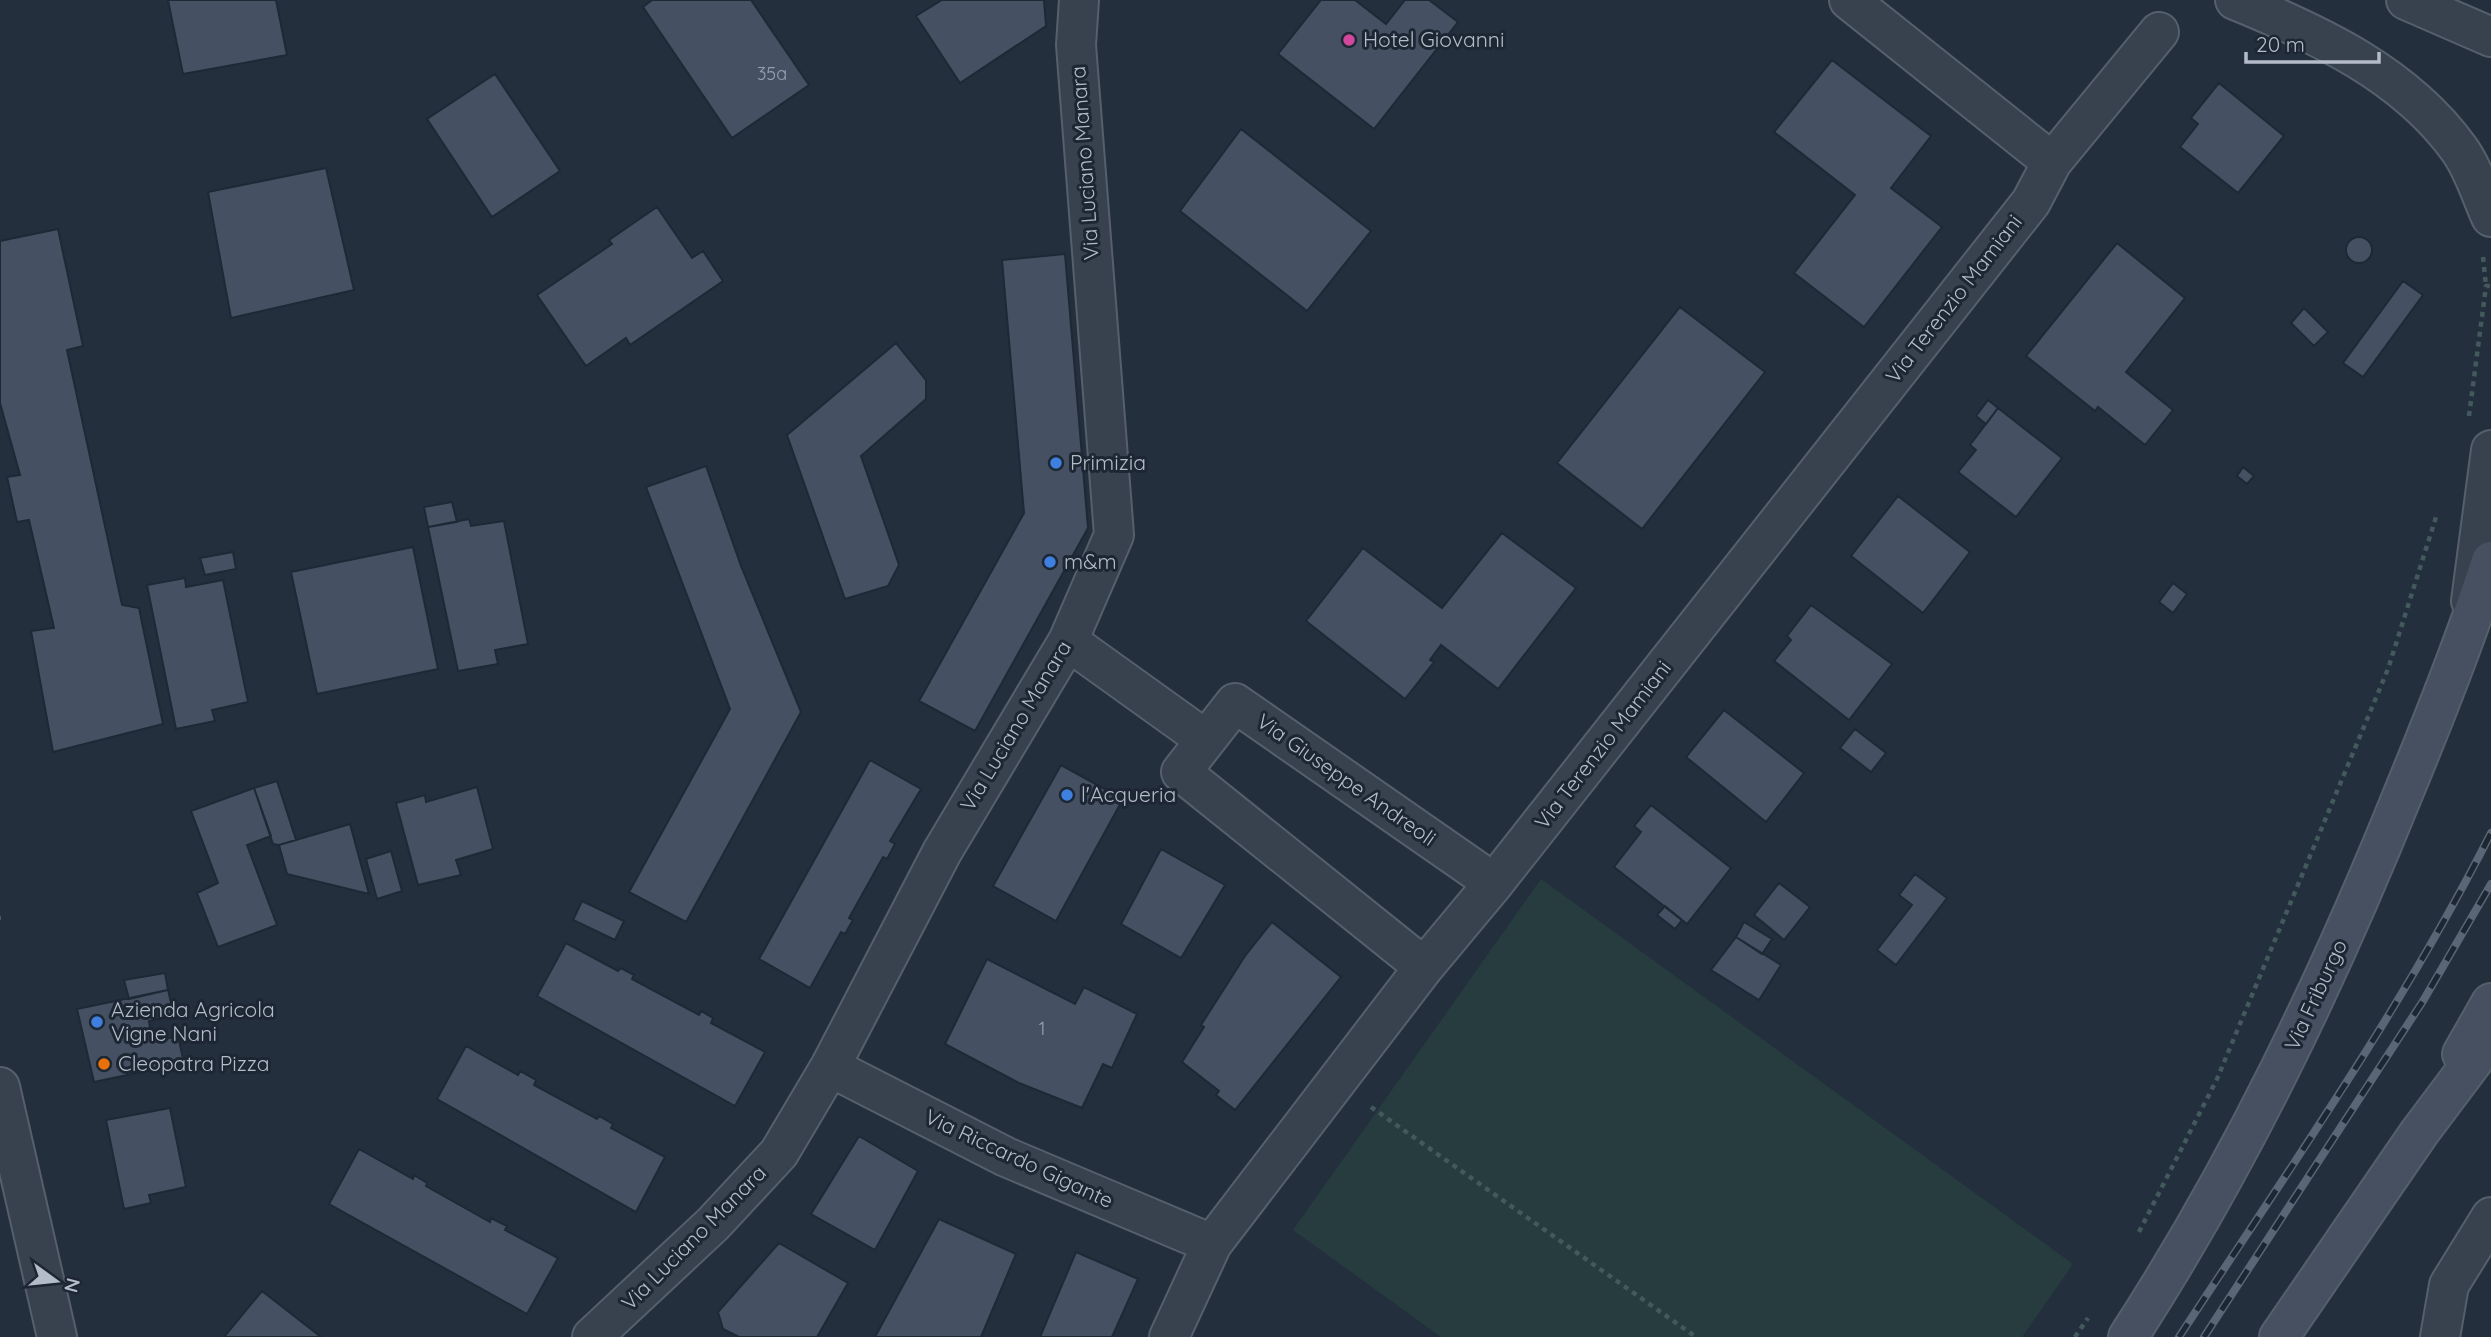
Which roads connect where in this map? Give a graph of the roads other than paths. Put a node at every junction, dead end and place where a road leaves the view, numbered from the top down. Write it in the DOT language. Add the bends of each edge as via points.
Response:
graph roads {
  1 [pos="1079,0"];
  2 [pos="1849,0"];
  3 [pos="2235,0"];
  4 [pos="2416,5"];
  5 [pos="2159,32"];
  6 [pos="2491,37"];
  7 [pos="2052,162"];
  8 [pos="2491,217"];
  9 [pos="2479,436"];
  10 [pos="2491,561"];
  11 [pos="2467,634"];
  12 [pos="1068,641"];
  13 [pos="1206,740"];
  14 [pos="1494,883"];
  15 [pos="1424,967"];
  16 [pos="2491,1003"];
  17 [pos="2491,1037"];
  18 [pos="830,1067"];
  19 [pos="0,1087"];
  20 [pos="2419,1133"];
  21 [pos="2491,1217"];
  22 [pos="1212,1244"];
  23 [pos="57,1337"];
  24 [pos="592,1337"];
  25 [pos="1169,1337"];
  26 [pos="2128,1337"];
  27 [pos="2279,1337"];
  28 [pos="2440,1337"];
  1 -- 12 [label="street, Via Luciano Manara" via="1076,46 1114,535"];
  2 -- 7 [label="street"];
  3 -- 8 [label="street" via="2308,30 2400,86 2459,150"];
  4 -- 6 [label="street"];
  5 -- 7 [label="street, Via Terenzio Mamiani"];
  7 -- 14 [label="street, Via Terenzio Mamiani" via="2031,202"];
  9 -- 11 [label="street, Via Friburgo"];
  10 -- 11 [label="main road, Via Friburgo"];
  11 -- 26 [label="main road, Via Friburgo" via="2364,891 2304,1024 2220,1184"];
  12 -- 13 [label="street"];
  12 -- 18 [label="street, Via Luciano Manara" via="942,852"];
  13 -- 14 [label="street, Via Giuseppe Andreoli" via="1235,704"];
  13 -- 15 [label="street, Via Giuseppe Andreoli" via="1181,772"];
  14 -- 15 [label="street, Via Terenzio Mamiani"];
  15 -- 22 [label="street, Via Terenzio Mamiani"];
  16 -- 20 [label="main road"];
  17 -- 20 [label="main road"];
  18 -- 22 [label="street, Via Riccardo Gigante" via="1006,1157"];
  18 -- 24 [label="street, Via Luciano Manara" via="779,1153 713,1224"];
  19 -- 23 [label="street"];
  20 -- 27 [label="main road"];
  21 -- 28 [label="street" via="2449,1285"];
  22 -- 25 [label="street, Via Terenzio Mamiani"];
}
